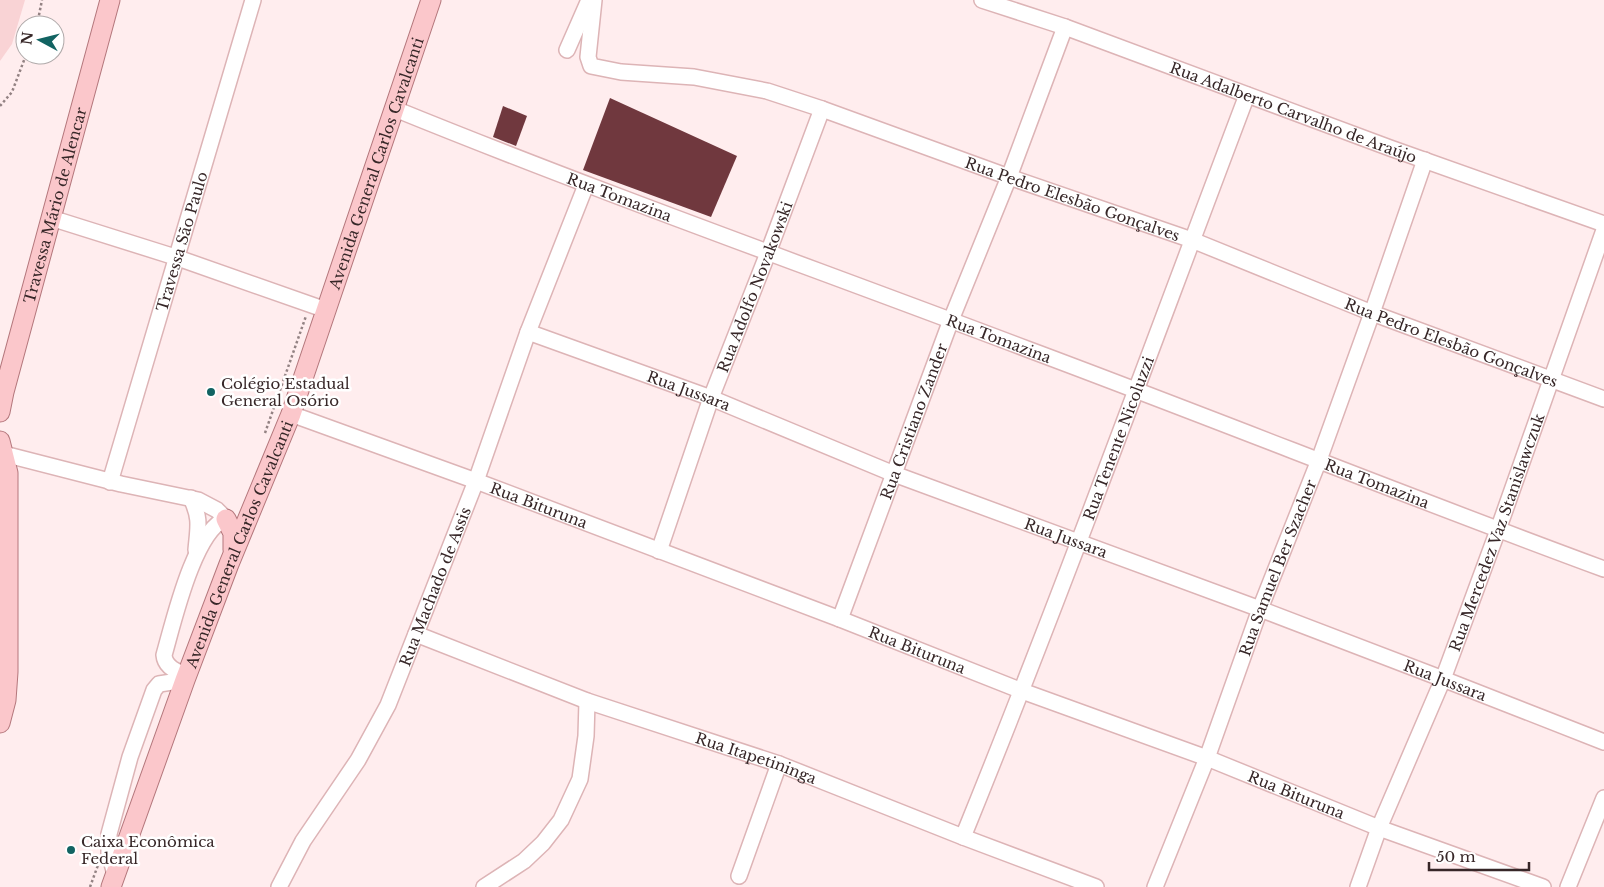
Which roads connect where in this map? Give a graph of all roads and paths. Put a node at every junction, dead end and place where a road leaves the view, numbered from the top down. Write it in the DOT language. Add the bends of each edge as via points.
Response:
graph roads {
  1 [pos="42,0"];
  2 [pos="110,0"];
  3 [pos="253,0"];
  4 [pos="431,0"];
  5 [pos="589,0"];
  6 [pos="594,0"];
  7 [pos="982,0"];
  8 [pos="39,15"];
  9 [pos="1065,27"];
  10 [pos="567,50"];
  11 [pos="22,65"];
  12 [pos="1246,95"];
  13 [pos="0,106"];
  14 [pos="395,109"];
  15 [pos="822,109"];
  16 [pos="1425,160"];
  17 [pos="1009,178"];
  18 [pos="586,185"];
  19 [pos="51,218"];
  20 [pos="1604,224"];
  21 [pos="1604,230"];
  22 [pos="1192,240"];
  23 [pos="768,253"];
  24 [pos="175,257"];
  25 [pos="318,307"];
  26 [pos="1372,313"];
  27 [pos="951,320"];
  28 [pos="528,332"];
  29 [pos="1551,380"];
  30 [pos="1137,390"];
  31 [pos="711,398"];
  32 [pos="1604,399"];
  33 [pos="0,412"];
  34 [pos="291,414"];
  35 [pos="265,433"];
  36 [pos="1,449"];
  37 [pos="1319,460"];
  38 [pos="894,474"];
  39 [pos="476,481"];
  40 [pos="110,482"];
  41 [pos="191,498"];
  42 [pos="226,519"];
  43 [pos="1498,530"];
  44 [pos="1079,543"];
  45 [pos="658,551"];
  46 [pos="195,556"];
  47 [pos="230,564"];
  48 [pos="1604,570"];
  49 [pos="1260,609"];
  50 [pos="840,619"];
  51 [pos="416,634"];
  52 [pos="186,677"];
  53 [pos="1443,678"];
  54 [pos="1022,691"];
  55 [pos="587,701"];
  56 [pos="0,723"];
  57 [pos="1604,742"];
  58 [pos="1207,758"];
  59 [pos="779,764"];
  60 [pos="1604,798"];
  61 [pos="1379,828"];
  62 [pos="963,836"];
  63 [pos="108,842"];
  64 [pos="739,876"];
  65 [pos="113,880"];
  66 [pos="90,887"];
  67 [pos="279,887"];
  68 [pos="484,887"];
  69 [pos="1096,887"];
  70 [pos="1155,887"];
  71 [pos="1358,887"];
  72 [pos="1543,887"];
  73 [pos="1568,887"];
  1 -- 8 [label="path"];
  2 -- 19 [label="main road, Travessa Mário de Alencar"];
  3 -- 24 [label="street, Travessa São Paulo"];
  4 -- 14 [label="main road, Avenida General Carlos Cavalcanti"];
  5 -- 10 [label="street"];
  6 -- 15 [label="street, Rua Pedro Elesbão Gonçalves" via="588,57 591,66 621,72 694,77 767,91"];
  7 -- 9 [label="street, Rua Adalberto Carvalho de Araújo"];
  9 -- 12 [label="street, Rua Adalberto Carvalho de Araújo"];
  9 -- 17 [label="street, Rua Cristiano Zander"];
  11 -- 13 [label="path" via="12,92"];
  12 -- 16 [label="street, Rua Adalberto Carvalho de Araújo"];
  12 -- 22 [label="street, Rua Tenente Nicoluzzi"];
  14 -- 18 [label="street, Rua Tomazina"];
  14 -- 25 [label="main road, Avenida General Carlos Cavalcanti"];
  15 -- 17 [label="street, Rua Pedro Elesbão Gonçalves"];
  15 -- 23 [label="street, Rua Adolfo Novakowski"];
  16 -- 20 [label="street, Rua Adalberto Carvalho de Araújo"];
  16 -- 26 [label="street, Rua Samuel Ber Szacher"];
  17 -- 22 [label="street, Rua Pedro Elesbão Gonçalves"];
  17 -- 27 [label="street, Rua Cristiano Zander"];
  18 -- 23 [label="street, Rua Tomazina"];
  18 -- 28 [label="street, Rua Machado de Assis"];
  19 -- 24 [label="street"];
  19 -- 33 [label="main road, Travessa Mário de Alencar"];
  21 -- 29 [label="street, Rua Mercedez Vaz Stanislawczuk"];
  22 -- 26 [label="street, Rua Pedro Elesbão Gonçalves"];
  22 -- 30 [label="street, Rua Tenente Nicoluzzi"];
  23 -- 27 [label="street, Rua Tomazina"];
  23 -- 31 [label="street, Rua Adolfo Novakowski"];
  24 -- 25 [label="street"];
  24 -- 40 [label="street, Travessa São Paulo"];
  25 -- 34 [label="main road, Avenida General Carlos Cavalcanti"];
  25 -- 35 [label="path"];
  26 -- 29 [label="street, Rua Pedro Elesbão Gonçalves"];
  26 -- 37 [label="street, Rua Samuel Ber Szacher"];
  27 -- 30 [label="street, Rua Tomazina"];
  27 -- 38 [label="street, Rua Cristiano Zander"];
  28 -- 31 [label="street, Rua Jussara"];
  28 -- 39 [label="street, Rua Machado de Assis"];
  29 -- 32 [label="street, Rua Pedro Elesbão Gonçalves"];
  29 -- 43 [label="street, Rua Mercedez Vaz Stanislawczuk"];
  30 -- 37 [label="street, Rua Tomazina"];
  30 -- 44 [label="street, Rua Tenente Nicoluzzi"];
  31 -- 38 [label="street, Rua Jussara"];
  31 -- 45 [label="street, Rua Adolfo Novakowski"];
  34 -- 39 [label="street, Rua Bituruna"];
  34 -- 47 [label="main road, Avenida General Carlos Cavalcanti"];
  36 -- 40 [label="street, Avenida General Carlos Cavalcanti"];
  36 -- 56 [label="main road" via="8,473 8,672"];
  37 -- 43 [label="street, Rua Tomazina"];
  37 -- 49 [label="street, Rua Samuel Ber Szacher"];
  38 -- 44 [label="street, Rua Jussara"];
  38 -- 50 [label="street, Rua Cristiano Zander"];
  39 -- 45 [label="street, Rua Bituruna"];
  39 -- 51 [label="street, Rua Machado de Assis"];
  40 -- 41 [label="street, Avenida General Carlos Cavalcanti"];
  41 -- 42 [label="street, Avenida General Carlos Cavalcanti" via="206,503"];
  41 -- 46 [label="street" via="199,523"];
  42 -- 46 [label="street" via="214,526"];
  42 -- 47 [label="main road" via="234,540"];
  43 -- 48 [label="street, Rua Tomazina"];
  43 -- 53 [label="street, Rua Mercedez Vaz Stanislawczuk"];
  44 -- 49 [label="street, Rua Jussara"];
  44 -- 54 [label="street, Rua Tenente Nicoluzzi"];
  45 -- 50 [label="street, Rua Bituruna"];
  46 -- 52 [label="street" via="164,655 164,661"];
  47 -- 52 [label="main road, Avenida General Carlos Cavalcanti"];
  49 -- 53 [label="street, Rua Jussara"];
  49 -- 58 [label="street, Rua Samuel Ber Szacher"];
  50 -- 54 [label="street, Rua Bituruna"];
  51 -- 55 [label="street, Rua Itapetininga"];
  51 -- 67 [label="street, Rua Machado de Assis" via="388,705 358,760 303,840"];
  52 -- 63 [label="street" via="159,684 154,690 130,757"];
  52 -- 65 [label="main road, Avenida General Carlos Cavalcanti"];
  53 -- 57 [label="street, Rua Jussara"];
  53 -- 61 [label="street, Rua Mercedez Vaz Stanislawczuk"];
  54 -- 58 [label="street, Rua Bituruna"];
  54 -- 62 [label="street, Rua Tenente Nicoluzzi"];
  55 -- 59 [label="street, Rua Itapetininga"];
  55 -- 68 [label="street" via="580,779 560,820 543,844 524,861"];
  58 -- 61 [label="street, Rua Bituruna"];
  58 -- 70 [label="street, Rua Samuel Ber Szacher"];
  59 -- 62 [label="street, Rua Itapetininga"];
  59 -- 64 [label="street"];
  60 -- 73 [label="street"];
  61 -- 71 [label="street, Rua Mercedez Vaz Stanislawczuk"];
  61 -- 72 [label="street, Rua Bituruna"];
  62 -- 69 [label="street, Rua Itapetininga"];
  63 -- 65 [label="street"];
  63 -- 66 [label="path"];
}
